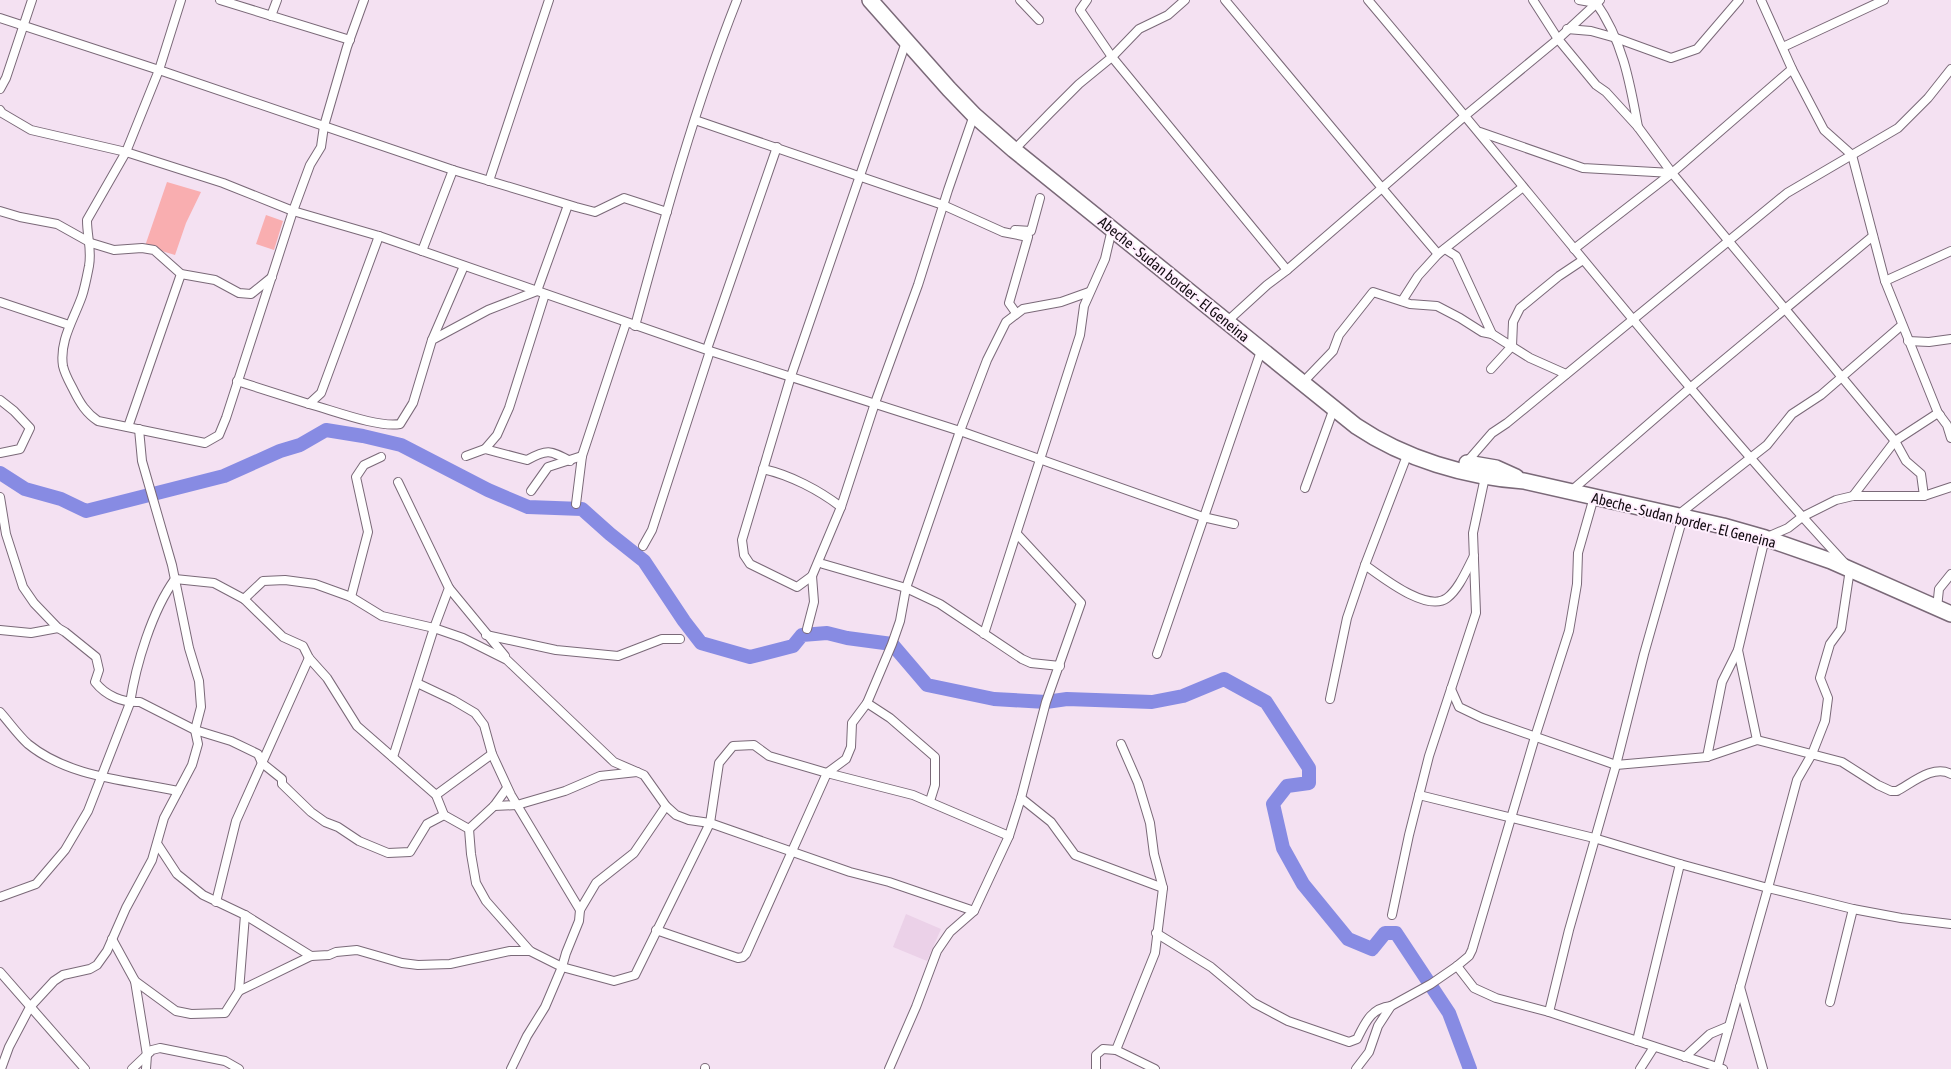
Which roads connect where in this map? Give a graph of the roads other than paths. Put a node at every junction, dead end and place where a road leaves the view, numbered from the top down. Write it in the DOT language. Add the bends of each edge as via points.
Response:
graph roads {
  1 [pos="32,0"];
  2 [pos="180,0"];
  3 [pos="220,0"];
  4 [pos="277,0"];
  5 [pos="364,0"];
  6 [pos="549,0"];
  7 [pos="737,0"];
  8 [pos="870,0"];
  9 [pos="879,0"];
  10 [pos="1020,0"];
  11 [pos="1087,0"];
  12 [pos="1185,0"];
  13 [pos="1226,0"];
  14 [pos="1368,0"];
  15 [pos="1533,0"];
  16 [pos="1579,0"];
  17 [pos="1740,0"];
  18 [pos="1761,0"];
  19 [pos="1884,0"];
  20 [pos="1597,1"];
  21 [pos="271,16"];
  22 [pos="0,18"];
  23 [pos="1039,20"];
  24 [pos="22,26"];
  25 [pos="1567,29"];
  26 [pos="1616,38"];
  27 [pos="1558,39"];
  28 [pos="350,40"];
  29 [pos="906,42"];
  30 [pos="1783,47"];
  31 [pos="1112,57"];
  32 [pos="1792,69"];
  33 [pos="1951,69"];
  34 [pos="159,70"];
  35 [pos="952,87"];
  36 [pos="0,90"];
  37 [pos="1,113"];
  38 [pos="974,115"];
  39 [pos="1466,115"];
  40 [pos="695,120"];
  41 [pos="324,126"];
  42 [pos="1638,127"];
  43 [pos="1480,132"];
  44 [pos="777,148"];
  45 [pos="1016,148"];
  46 [pos="126,152"];
  47 [pos="1852,155"];
  48 [pos="453,170"];
  49 [pos="1672,173"];
  50 [pos="859,176"];
  51 [pos="489,181"];
  52 [pos="1382,188"];
  53 [pos="1524,188"];
  54 [pos="1067,189"];
  55 [pos="1040,198"];
  56 [pos="568,205"];
  57 [pos="943,205"];
  58 [pos="0,211"];
  59 [pos="293,211"];
  60 [pos="667,212"];
  61 [pos="976,220"];
  62 [pos="1112,229"];
  63 [pos="379,236"];
  64 [pos="1873,236"];
  65 [pos="1729,242"];
  66 [pos="91,243"];
  67 [pos="1574,249"];
  68 [pos="422,251"];
  69 [pos="1951,251"];
  70 [pos="1441,252"];
  71 [pos="1583,260"];
  72 [pos="464,266"];
  73 [pos="1287,270"];
  74 [pos="181,274"];
  75 [pos="272,277"];
  76 [pos="1886,281"];
  77 [pos="537,291"];
  78 [pos="1089,292"];
  79 [pos="545,294"];
  80 [pos="1402,301"];
  81 [pos="0,302"];
  82 [pos="1785,310"];
  83 [pos="1016,313"];
  84 [pos="1232,318"];
  85 [pos="1632,320"];
  86 [pos="626,323"];
  87 [pos="69,325"];
  88 [pos="1902,325"];
  89 [pos="634,326"];
  90 [pos="1492,334"];
  91 [pos="1951,339"];
  92 [pos="432,340"];
  93 [pos="1908,341"];
  94 [pos="1263,346"];
  95 [pos="1512,346"];
  96 [pos="709,350"];
  97 [pos="1491,369"];
  98 [pos="1566,374"];
  99 [pos="791,376"];
  100 [pos="1308,376"];
  101 [pos="1842,376"];
  102 [pos="237,381"];
  103 [pos="1690,388"];
  104 [pos="0,400"];
  105 [pos="875,403"];
  106 [pos="309,404"];
  107 [pos="1334,408"];
  108 [pos="1938,413"];
  109 [pos="1951,425"];
  110 [pos="128,427"];
  111 [pos="139,429"];
  112 [pos="960,431"];
  113 [pos="1951,438"];
  114 [pos="1895,441"];
  115 [pos="485,448"];
  116 [pos="1408,450"];
  117 [pos="0,453"];
  118 [pos="466,456"];
  119 [pos="582,456"];
  120 [pos="381,457"];
  121 [pos="1750,458"];
  122 [pos="570,461"];
  123 [pos="1041,461"];
  124 [pos="1464,467"];
  125 [pos="763,469"];
  126 [pos="1485,477"];
  127 [pos="1524,481"];
  128 [pos="398,482"];
  129 [pos="1951,487"];
  130 [pos="1305,488"];
  131 [pos="531,491"];
  132 [pos="1570,492"];
  133 [pos="1853,496"];
  134 [pos="1924,496"];
  135 [pos="0,497"];
  136 [pos="1594,497"];
  137 [pos="576,504"];
  138 [pos="841,507"];
  139 [pos="1680,516"];
  140 [pos="1203,517"];
  141 [pos="1802,517"];
  142 [pos="1234,524"];
  143 [pos="1018,534"];
  144 [pos="1765,538"];
  145 [pos="643,546"];
  146 [pos="1475,555"];
  147 [pos="823,564"];
  148 [pos="1365,565"];
  149 [pos="1850,569"];
  150 [pos="1951,574"];
  151 [pos="812,576"];
  152 [pos="175,579"];
  153 [pos="449,588"];
  154 [pos="906,588"];
  155 [pos="351,597"];
  156 [pos="244,599"];
  157 [pos="1944,611"];
  158 [pos="58,628"];
  159 [pos="434,628"];
  160 [pos="807,629"];
  161 [pos="0,630"];
  162 [pos="984,634"];
  163 [pos="486,635"];
  164 [pos="680,639"];
  165 [pos="1738,650"];
  166 [pos="1156,654"];
  167 [pos="309,658"];
  168 [pos="508,660"];
  169 [pos="1060,666"];
  170 [pos="417,683"];
  171 [pos="1452,689"];
  172 [pos="1330,699"];
  173 [pos="130,703"];
  174 [pos="867,703"];
  175 [pos="0,712"];
  176 [pos="195,730"];
  177 [pos="1535,736"];
  178 [pos="1757,740"];
  179 [pos="1121,744"];
  180 [pos="492,754"];
  181 [pos="1812,754"];
  182 [pos="1706,757"];
  183 [pos="393,758"];
  184 [pos="262,763"];
  185 [pos="1616,765"];
  186 [pos="639,772"];
  187 [pos="827,773"];
  188 [pos="1951,774"];
  189 [pos="102,776"];
  190 [pos="508,788"];
  191 [pos="178,791"];
  192 [pos="436,795"];
  193 [pos="1419,795"];
  194 [pos="1021,798"];
  195 [pos="930,801"];
  196 [pos="517,805"];
  197 [pos="494,806"];
  198 [pos="666,806"];
  199 [pos="444,815"];
  200 [pos="1510,819"];
  201 [pos="710,823"];
  202 [pos="469,829"];
  203 [pos="1009,836"];
  204 [pos="1594,838"];
  205 [pos="158,845"];
  206 [pos="791,851"];
  207 [pos="1680,864"];
  208 [pos="1162,888"];
  209 [pos="1768,888"];
  210 [pos="0,897"];
  211 [pos="216,902"];
  212 [pos="1853,909"];
  213 [pos="580,910"];
  214 [pos="974,911"];
  215 [pos="245,914"];
  216 [pos="1392,915"];
  217 [pos="1951,924"];
  218 [pos="656,930"];
  219 [pos="1156,933"];
  220 [pos="112,939"];
  221 [pos="530,951"];
  222 [pos="312,956"];
  223 [pos="1457,966"];
  224 [pos="562,967"];
  225 [pos="0,972"];
  226 [pos="135,981"];
  227 [pos="1740,987"];
  228 [pos="239,991"];
  229 [pos="1830,1002"];
  230 [pos="1391,1006"];
  231 [pos="30,1007"];
  232 [pos="1549,1012"];
  233 [pos="1729,1026"];
  234 [pos="1637,1041"];
  235 [pos="1654,1047"];
  236 [pos="1116,1050"];
  237 [pos="147,1055"];
  238 [pos="1684,1057"];
  239 [pos="1719,1068"];
  240 [pos="1,1069"];
  241 [pos="85,1069"];
  242 [pos="132,1069"];
  243 [pos="146,1069"];
  244 [pos="239,1069"];
  245 [pos="511,1069"];
  246 [pos="889,1069"];
  247 [pos="1096,1069"];
  248 [pos="1155,1069"];
  249 [pos="1356,1069"];
  250 [pos="1640,1069"];
  251 [pos="1763,1069"];
  1 -- 24 [label="street"];
  2 -- 34 [label="street"];
  3 -- 21 [label="street"];
  4 -- 21 [label="street"];
  5 -- 28 [label="street"];
  6 -- 51 [label="street"];
  7 -- 40 [label="street"];
  8 -- 29 [label="highway, Abeche - Sudan border - El Geneina"];
  9 -- 35 [label="highway, Abeche - Sudan border - El Geneina"];
  10 -- 23 [label="street"];
  11 -- 31 [label="street" via="1080,10"];
  12 -- 31 [label="street" via="1168,15 1139,29"];
  13 -- 52 [label="street"];
  14 -- 39 [label="street"];
  15 -- 27 [label="street"];
  16 -- 20 [label="street"];
  17 -- 26 [label="street" via="1697,49 1670,58"];
  18 -- 30 [label="street"];
  19 -- 30 [label="street"];
  20 -- 25 [label="street"];
  20 -- 26 [label="street"];
  21 -- 28 [label="street"];
  22 -- 24 [label="street"];
  24 -- 34 [label="street"];
  24 -- 36 [label="street"];
  25 -- 26 [label="street"];
  25 -- 27 [label="street"];
  26 -- 42 [label="street" via="1630,81"];
  27 -- 39 [label="street"];
  27 -- 42 [label="street"];
  28 -- 41 [label="street"];
  29 -- 35 [label="highway, Abeche - Sudan border - El Geneina"];
  29 -- 50 [label="street"];
  30 -- 32 [label="street"];
  31 -- 45 [label="street" via="1079,84"];
  31 -- 73 [label="street"];
  32 -- 47 [label="street" via="1824,130"];
  32 -- 49 [label="street"];
  33 -- 47 [label="street" via="1898,128"];
  34 -- 41 [label="street"];
  34 -- 46 [label="street"];
  35 -- 38 [label="highway, Abeche - Sudan border - El Geneina"];
  35 -- 45 [label="highway, Abeche - Sudan border - El Geneina"];
  37 -- 46 [label="street" via="30,130"];
  38 -- 45 [label="highway, Abeche - Sudan border - El Geneina"];
  38 -- 57 [label="street"];
  39 -- 43 [label="street"];
  39 -- 52 [label="street"];
  40 -- 44 [label="street"];
  40 -- 60 [label="street"];
  41 -- 48 [label="street"];
  41 -- 59 [label="street" via="321,147 310,165"];
  42 -- 49 [label="street"];
  43 -- 49 [label="street" via="1582,168"];
  43 -- 53 [label="street"];
  44 -- 50 [label="street"];
  44 -- 96 [label="street"];
  45 -- 54 [label="highway, Abeche - Sudan border - El Geneina"];
  46 -- 59 [label="street" via="223,183"];
  46 -- 66 [label="street" via="87,220"];
  47 -- 64 [label="street"];
  47 -- 65 [label="street" via="1787,193"];
  48 -- 51 [label="street"];
  48 -- 68 [label="street"];
  49 -- 65 [label="street"];
  49 -- 67 [label="street"];
  50 -- 57 [label="street"];
  50 -- 99 [label="street"];
  51 -- 56 [label="street"];
  52 -- 70 [label="street"];
  52 -- 73 [label="street"];
  53 -- 67 [label="street"];
  53 -- 70 [label="street"];
  54 -- 62 [label="highway, Abeche - Sudan border - El Geneina"];
  54 -- 84 [label="highway, Abeche - Sudan border - El Geneina"];
  55 -- 61 [label="street" via="1031,231"];
  56 -- 60 [label="street" via="595,212 624,198"];
  56 -- 77 [label="street"];
  57 -- 61 [label="street"];
  57 -- 105 [label="street"];
  58 -- 66 [label="street" via="58,224"];
  59 -- 63 [label="street"];
  59 -- 75 [label="street"];
  60 -- 89 [label="street"];
  61 -- 83 [label="street" via="1003,232 1028,237 1009,303"];
  62 -- 78 [label="street" via="1105,259"];
  62 -- 94 [label="highway, Abeche - Sudan border - El Geneina"];
  63 -- 68 [label="street"];
  63 -- 106 [label="street" via="321,393"];
  64 -- 76 [label="street"];
  64 -- 82 [label="street"];
  65 -- 82 [label="street"];
  65 -- 85 [label="street"];
  66 -- 74 [label="street" via="114,250 154,250"];
  66 -- 87 [label="street" via="82,296"];
  67 -- 71 [label="street"];
  68 -- 72 [label="street"];
  69 -- 76 [label="street"];
  70 -- 80 [label="street" via="1418,276"];
  70 -- 90 [label="street" via="1456,256"];
  71 -- 85 [label="street"];
  71 -- 95 [label="street" via="1520,308 1513,322"];
  72 -- 77 [label="street"];
  72 -- 92 [label="street"];
  73 -- 84 [label="street"];
  74 -- 75 [label="street" via="215,280 239,293 250,294"];
  74 -- 110 [label="street"];
  75 -- 102 [label="street"];
  76 -- 88 [label="street"];
  77 -- 79 [label="street"];
  77 -- 92 [label="street" via="488,310"];
  78 -- 83 [label="street" via="1061,302 1024,308"];
  78 -- 123 [label="street" via="1080,335"];
  79 -- 86 [label="street"];
  79 -- 115 [label="street" via="509,408 497,435"];
  80 -- 90 [label="street" via="1437,306 1482,332"];
  80 -- 100 [label="street" via="1373,292 1339,335 1333,351"];
  81 -- 87 [label="street"];
  82 -- 101 [label="street"];
  82 -- 103 [label="street"];
  83 -- 112 [label="street" via="1006,322 987,360"];
  84 -- 94 [label="highway, Abeche - Sudan border - El Geneina"];
  85 -- 98 [label="street"];
  85 -- 103 [label="street"];
  86 -- 89 [label="street"];
  86 -- 119 [label="street"];
  87 -- 110 [label="street" via="63,366 79,401 98,421"];
  88 -- 93 [label="street"];
  88 -- 101 [label="street"];
  89 -- 96 [label="street"];
  90 -- 95 [label="street"];
  91 -- 93 [label="street"];
  92 -- 106 [label="street" via="413,402 400,424 376,423"];
  93 -- 108 [label="street"];
  94 -- 100 [label="highway, Abeche - Sudan border - El Geneina"];
  94 -- 107 [label="highway, Abeche - Sudan border - El Geneina"];
  94 -- 140 [label="street"];
  95 -- 97 [label="street"];
  95 -- 98 [label="street"];
  96 -- 99 [label="street"];
  96 -- 145 [label="street" via="652,530"];
  98 -- 124 [label="street" via="1492,433"];
  99 -- 105 [label="street"];
  99 -- 125 [label="street"];
  100 -- 116 [label="highway, Abeche - Sudan border - El Geneina" via="1361,419"];
  101 -- 114 [label="street"];
  101 -- 121 [label="street" via="1821,396 1792,414 1767,445"];
  102 -- 106 [label="street"];
  102 -- 111 [label="street" via="219,435 205,443"];
  103 -- 121 [label="street"];
  103 -- 132 [label="street"];
  104 -- 117 [label="street" via="30,428 20,449"];
  105 -- 112 [label="street"];
  105 -- 138 [label="street"];
  107 -- 116 [label="highway, Abeche - Sudan border - El Geneina" via="1374,438"];
  107 -- 130 [label="street"];
  108 -- 109 [label="street"];
  108 -- 113 [label="street"];
  108 -- 114 [label="street"];
  110 -- 111 [label="street"];
  111 -- 152 [label="street" via="142,461"];
  112 -- 123 [label="street"];
  112 -- 154 [label="street"];
  114 -- 133 [label="street"];
  114 -- 134 [label="street" via="1906,461 1921,474"];
  115 -- 118 [label="street"];
  115 -- 122 [label="street" via="527,460 542,452 557,454"];
  116 -- 124 [label="highway, Abeche - Sudan border - El Geneina"];
  116 -- 148 [label="street"];
  119 -- 122 [label="street"];
  119 -- 137 [label="street"];
  120 -- 155 [label="street" via="364,465 356,477 368,532"];
  121 -- 139 [label="street"];
  121 -- 141 [label="street"];
  122 -- 131 [label="street" via="548,468"];
  123 -- 140 [label="street"];
  123 -- 143 [label="street"];
  124 -- 126 [label="highway, Abeche - Sudan border - El Geneina"];
  124 -- 127 [label="highway, Abeche - Sudan border - El Geneina" via="1496,468"];
  125 -- 138 [label="street" via="826,495"];
  125 -- 151 [label="street" via="742,540 744,554 750,564 797,587"];
  126 -- 127 [label="highway, Abeche - Sudan border - El Geneina"];
  126 -- 146 [label="street" via="1473,533"];
  127 -- 132 [label="highway, Abeche - Sudan border - El Geneina"];
  128 -- 153 [label="street"];
  129 -- 134 [label="street"];
  132 -- 136 [label="highway, Abeche - Sudan border - El Geneina"];
  133 -- 134 [label="street"];
  133 -- 141 [label="street" via="1836,500"];
  135 -- 158 [label="street" via="6,534 22,587"];
  136 -- 139 [label="highway, Abeche - Sudan border - El Geneina"];
  136 -- 177 [label="street" via="1578,553 1578,584 1569,631"];
  138 -- 151 [label="street"];
  139 -- 144 [label="highway, Abeche - Sudan border - El Geneina"];
  139 -- 185 [label="street"];
  140 -- 142 [label="street"];
  140 -- 166 [label="street"];
  141 -- 144 [label="street" via="1788,528"];
  141 -- 149 [label="street"];
  143 -- 162 [label="street"];
  143 -- 169 [label="street" via="1081,603"];
  144 -- 149 [label="highway, Abeche - Sudan border - El Geneina"];
  144 -- 165 [label="street"];
  146 -- 148 [label="street" via="1453,592 1446,599 1433,602 1417,598"];
  146 -- 171 [label="street" via="1476,613"];
  147 -- 154 [label="street"];
  148 -- 172 [label="street" via="1347,618"];
  149 -- 157 [label="highway, Abeche - Sudan border - El Geneina"];
  149 -- 181 [label="street" via="1841,629 1830,644 1820,678 1828,698 1825,721"];
  150 -- 157 [label="street" via="1939,589"];
  151 -- 160 [label="street" via="814,602"];
  152 -- 156 [label="street" via="214,583"];
  152 -- 173 [label="street" via="164,595 148,634"];
  152 -- 176 [label="street" via="201,694"];
  153 -- 159 [label="street"];
  153 -- 163 [label="street"];
  154 -- 162 [label="street" via="940,604"];
  154 -- 174 [label="street" via="900,621"];
  155 -- 156 [label="street" via="315,584 285,580 263,581"];
  155 -- 159 [label="street" via="382,616"];
  156 -- 167 [label="street" via="283,637 303,646"];
  158 -- 161 [label="street" via="31,633"];
  158 -- 173 [label="street" via="96,657 99,670 96,682 102,691"];
  159 -- 168 [label="street"];
  159 -- 170 [label="street"];
  162 -- 169 [label="street" via="1031,663"];
  163 -- 164 [label="street" via="556,650 618,656 662,639"];
  163 -- 168 [label="street"];
  165 -- 178 [label="street"];
  165 -- 182 [label="street" via="1722,682"];
  167 -- 183 [label="street" via="327,678 358,726"];
  167 -- 184 [label="street"];
  168 -- 186 [label="street" via="614,762"];
  169 -- 194 [label="street" via="1046,702"];
  170 -- 180 [label="street" via="475,713 484,724"];
  170 -- 183 [label="street"];
  171 -- 177 [label="street" via="1459,707"];
  171 -- 193 [label="street"];
  173 -- 176 [label="street" via="140,702"];
  173 -- 189 [label="street"];
  174 -- 187 [label="street" via="852,723 851,747 846,759"];
  174 -- 195 [label="street" via="935,756 935,785"];
  175 -- 189 [label="street" via="27,743 54,761"];
  176 -- 184 [label="street" via="250,750 258,754"];
  176 -- 191 [label="street" via="198,744 192,765"];
  177 -- 185 [label="street"];
  177 -- 200 [label="street"];
  178 -- 181 [label="street"];
  178 -- 182 [label="street"];
  179 -- 208 [label="street" via="1138,783 1150,823"];
  180 -- 190 [label="street"];
  180 -- 192 [label="street"];
  181 -- 188 [label="street" via="1842,762 1891,791 1897,791 1934,771"];
  181 -- 209 [label="street" via="1797,780"];
  182 -- 185 [label="street"];
  183 -- 192 [label="street"];
  184 -- 199 [label="street" via="325,822 359,841 388,852 410,852 427,824"];
  184 -- 211 [label="street" via="236,822"];
  185 -- 204 [label="street"];
  186 -- 196 [label="street" via="600,776 565,791"];
  186 -- 198 [label="street"];
  187 -- 195 [label="street"];
  187 -- 201 [label="street" via="769,756 754,745 732,746 719,763"];
  187 -- 206 [label="street"];
  189 -- 191 [label="street"];
  189 -- 210 [label="street" via="88,811 65,850 36,884"];
  190 -- 196 [label="street"];
  190 -- 197 [label="street"];
  191 -- 205 [label="street" via="164,818"];
  192 -- 199 [label="street"];
  193 -- 200 [label="street"];
  193 -- 216 [label="street"];
  194 -- 203 [label="street"];
  194 -- 208 [label="street" via="1051,822 1075,855"];
  195 -- 203 [label="street"];
  196 -- 197 [label="street"];
  196 -- 213 [label="street"];
  197 -- 202 [label="street"];
  198 -- 201 [label="street" via="676,815"];
  198 -- 213 [label="street" via="634,853 596,883"];
  199 -- 202 [label="street"];
  200 -- 204 [label="street"];
  200 -- 223 [label="street" via="1472,950"];
  201 -- 206 [label="street"];
  201 -- 218 [label="street"];
  202 -- 221 [label="street" via="476,883 486,902"];
  203 -- 214 [label="street"];
  204 -- 207 [label="street"];
  204 -- 232 [label="street"];
  205 -- 211 [label="street" via="177,874 203,896"];
  205 -- 220 [label="street"];
  206 -- 214 [label="street"];
  206 -- 218 [label="street" via="743,957"];
  207 -- 209 [label="street"];
  207 -- 234 [label="street"];
  208 -- 219 [label="street"];
  209 -- 212 [label="street"];
  209 -- 227 [label="street"];
  211 -- 215 [label="street"];
  212 -- 217 [label="street"];
  212 -- 229 [label="street"];
  213 -- 224 [label="street"];
  214 -- 246 [label="street" via="950,932 940,946"];
  215 -- 222 [label="street"];
  215 -- 228 [label="street"];
  218 -- 224 [label="street" via="635,976 614,981"];
  219 -- 230 [label="street" via="1212,968 1254,1003 1288,1021 1349,1042 1357,1040 1367,1018 1383,1007"];
  219 -- 236 [label="street" via="1155,953"];
  220 -- 226 [label="street"];
  220 -- 231 [label="street" via="97,965 63,975"];
  221 -- 222 [label="street" via="510,951 450,964 418,966 357,950"];
  221 -- 224 [label="street"];
  222 -- 228 [label="street"];
  223 -- 230 [label="street"];
  223 -- 232 [label="street" via="1474,988 1496,998"];
  224 -- 245 [label="street" via="545,1007"];
  225 -- 231 [label="street"];
  226 -- 228 [label="street" via="176,1012 190,1014 225,1013"];
  226 -- 237 [label="street"];
  227 -- 233 [label="street"];
  227 -- 251 [label="street"];
  230 -- 249 [label="street" via="1378,1026 1369,1052"];
  231 -- 240 [label="street"];
  231 -- 241 [label="street"];
  232 -- 234 [label="street"];
  233 -- 238 [label="street" via="1710,1034"];
  233 -- 239 [label="street"];
  234 -- 235 [label="street"];
  235 -- 238 [label="street"];
  235 -- 250 [label="street"];
  236 -- 247 [label="street" via="1103,1049 1096,1055"];
  236 -- 248 [label="street"];
  237 -- 242 [label="street"];
  237 -- 243 [label="street"];
  237 -- 244 [label="street" via="152,1050 168,1048 225,1061"];
  238 -- 239 [label="street"];
}
